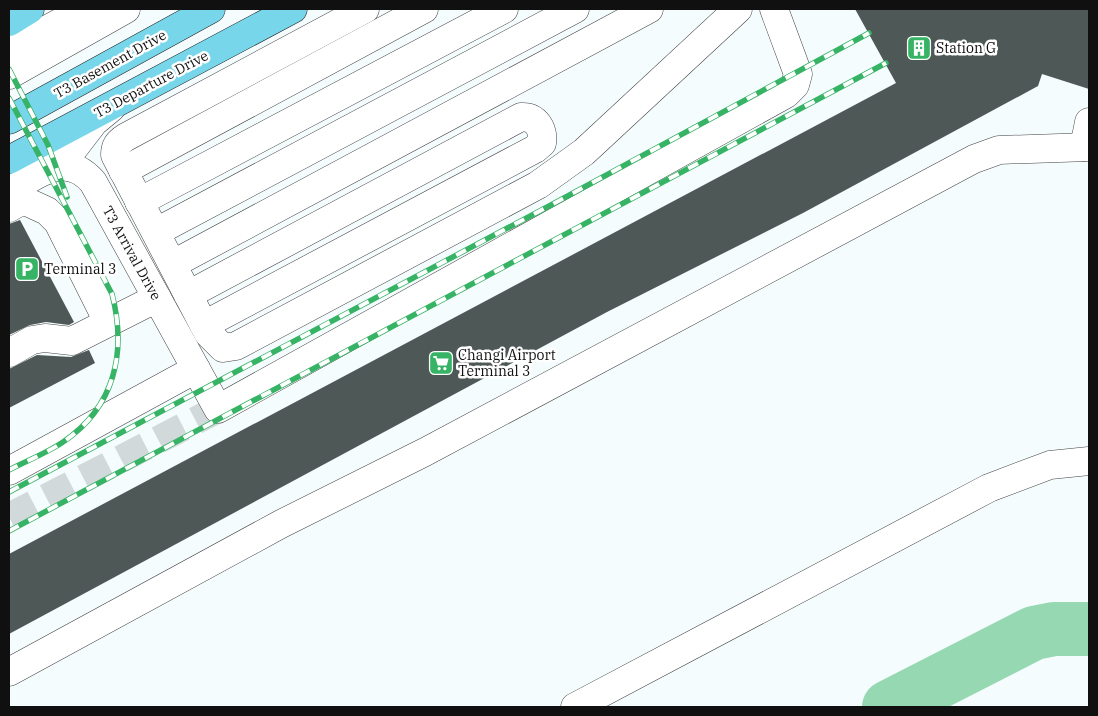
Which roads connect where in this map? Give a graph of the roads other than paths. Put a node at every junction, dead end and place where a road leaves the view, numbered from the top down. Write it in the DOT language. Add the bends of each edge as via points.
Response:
graph roads {
  1 [pos="30,9"];
  2 [pos="85,9"];
  3 [pos="126,9"];
  4 [pos="211,9"];
  5 [pos="293,9"];
  6 [pos="424,9"];
  7 [pos="504,9"];
  8 [pos="575,9"];
  9 [pos="649,9"];
  10 [pos="774,9"];
  11 [pos="360,10"];
  12 [pos="733,10"];
  13 [pos="9,22"];
  14 [pos="9,50"];
  15 [pos="9,75"];
  16 [pos="113,104"];
  17 [pos="9,120"];
  18 [pos="1088,138"];
  19 [pos="584,152"];
  20 [pos="10,159"];
  21 [pos="51,168"];
  22 [pos="123,171"];
  23 [pos="9,191"];
  24 [pos="140,202"];
  25 [pos="9,208"];
  26 [pos="156,232"];
  27 [pos="172,264"];
  28 [pos="467,270"];
  29 [pos="188,295"];
  30 [pos="157,298"];
  31 [pos="108,322"];
  32 [pos="204,325"];
  33 [pos="9,352"];
  34 [pos="196,369"];
  35 [pos="1089,461"];
  36 [pos="9,471"];
  37 [pos="9,672"];
  38 [pos="575,707"];
  1 -- 13 [label="main road"];
  2 -- 14 [label="lane"];
  3 -- 15 [label="lane"];
  4 -- 17 [label="main road, T3 Basement Drive"];
  5 -- 16 [label="main road, T3 Departure Drive"];
  6 -- 22 [label="lane"];
  7 -- 24 [label="lane"];
  8 -- 26 [label="lane"];
  9 -- 27 [label="lane"];
  10 -- 28 [label="lane" via="798,74 795,85 786,94"];
  11 -- 22 [label="lane" via="118,142 115,155"];
  12 -- 19 [label="lane"];
  16 -- 20 [label="main road, T3 Departure Drive"];
  16 -- 21 [label="lane" via="71,152"];
  18 -- 37 [label="lane" via="999,150 974,159 425,452 280,524"];
  19 -- 28 [label="lane"];
  19 -- 32 [label="lane" via="538,185 236,346 223,348"];
  21 -- 23 [label="lane, T3 Arrival Drive"];
  21 -- 30 [label="lane, T3 Arrival Drive" via="75,167 93,182"];
  22 -- 24 [label="lane"];
  24 -- 26 [label="lane"];
  25 -- 31 [label="lane" via="23,200 47,211 58,222"];
  26 -- 27 [label="lane"];
  27 -- 29 [label="lane"];
  28 -- 34 [label="lane, T3 Arrival Drive" via="218,409"];
  29 -- 32 [label="lane"];
  29 -- 32 [label="lane" via="521,117 529,117 536,122 543,135 542,143 535,149"];
  30 -- 31 [label="lane"];
  30 -- 34 [label="lane, T3 Arrival Drive"];
  31 -- 33 [label="lane" via="72,341 32,340"];
  34 -- 36 [label="lane"];
  35 -- 38 [label="lane" via="1050,465 989,488"];
}
